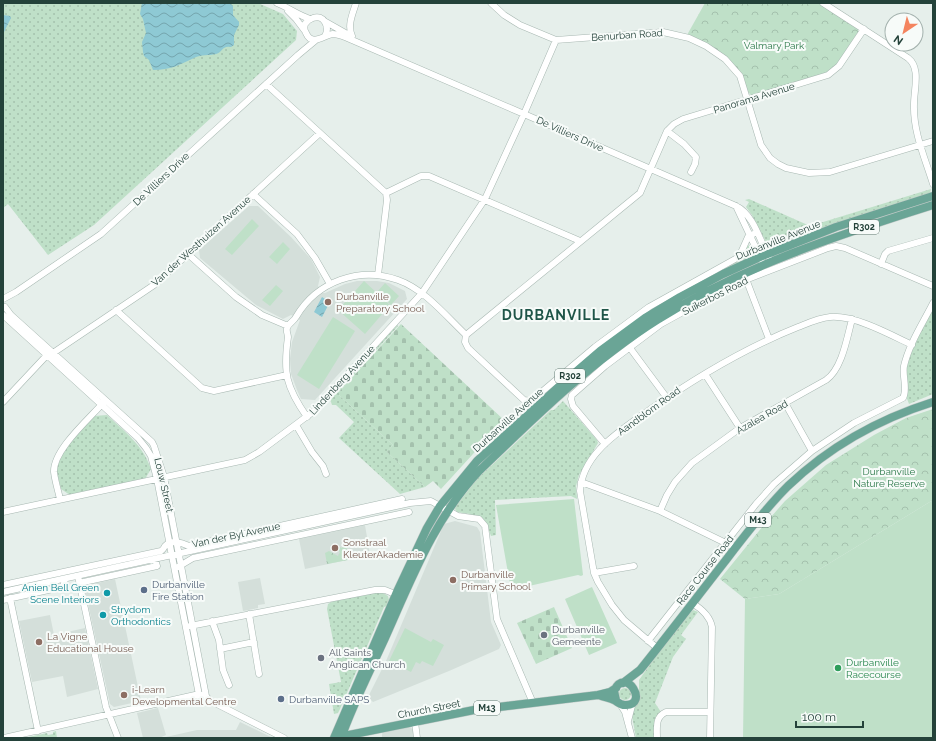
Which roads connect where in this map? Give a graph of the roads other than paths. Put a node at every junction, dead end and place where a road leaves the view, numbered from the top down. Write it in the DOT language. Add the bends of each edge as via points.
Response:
graph roads {
  1 [pos="356,3"];
  2 [pos="491,3"];
  3 [pos="823,3"];
  4 [pos="280,4"];
  5 [pos="310,19"];
  6 [pos="326,22"];
  7 [pos="350,25"];
  8 [pos="864,29"];
  9 [pos="339,30"];
  10 [pos="305,33"];
  11 [pos="325,36"];
  12 [pos="352,36"];
  13 [pos="316,40"];
  14 [pos="556,40"];
  15 [pos="298,55"];
  16 [pos="404,62"];
  17 [pos="266,84"];
  18 [pos="748,100"];
  19 [pos="524,114"];
  20 [pos="668,132"];
  21 [pos="320,133"];
  22 [pos="933,141"];
  23 [pos="920,145"];
  24 [pos="651,169"];
  25 [pos="691,172"];
  26 [pos="933,184"];
  27 [pos="386,193"];
  28 [pos="253,194"];
  29 [pos="933,196"];
  30 [pos="485,199"];
  31 [pos="933,205"];
  32 [pos="736,206"];
  33 [pos="756,232"];
  34 [pos="750,236"];
  35 [pos="933,238"];
  36 [pos="580,241"];
  37 [pos="188,254"];
  38 [pos="764,255"];
  39 [pos="767,263"];
  40 [pos="881,264"];
  41 [pos="378,275"];
  42 [pos="746,279"];
  43 [pos="330,284"];
  44 [pos="933,286"];
  45 [pos="422,293"];
  46 [pos="4,303"];
  47 [pos="933,303"];
  48 [pos="116,310"];
  49 [pos="3,315"];
  50 [pos="852,319"];
  51 [pos="288,326"];
  52 [pos="466,335"];
  53 [pos="769,339"];
  54 [pos="912,344"];
  55 [pos="630,348"];
  56 [pos="53,353"];
  57 [pos="47,355"];
  58 [pos="705,374"];
  59 [pos="287,375"];
  60 [pos="667,398"];
  61 [pos="3,402"];
  62 [pos="933,402"];
  63 [pos="103,403"];
  64 [pos="786,403"];
  65 [pos="307,417"];
  66 [pos="296,425"];
  67 [pos="740,428"];
  68 [pos="605,444"];
  69 [pos="812,451"];
  70 [pos="326,474"];
  71 [pos="164,477"];
  72 [pos="157,479"];
  73 [pos="580,482"];
  74 [pos="60,499"];
  75 [pos="402,500"];
  76 [pos="444,508"];
  77 [pos="660,511"];
  78 [pos="3,512"];
  79 [pos="372,512"];
  80 [pos="409,512"];
  81 [pos="374,519"];
  82 [pos="726,542"];
  83 [pos="173,543"];
  84 [pos="721,548"];
  85 [pos="736,548"];
  86 [pos="176,555"];
  87 [pos="155,559"];
  88 [pos="164,565"];
  89 [pos="156,566"];
  90 [pos="181,566"];
  91 [pos="634,566"];
  92 [pos="174,568"];
  93 [pos="594,573"];
  94 [pos="78,576"];
  95 [pos="65,578"];
  96 [pos="79,583"];
  97 [pos="3,586"];
  98 [pos="3,592"];
  99 [pos="399,596"];
  100 [pos="6,599"];
  101 [pos="692,603"];
  102 [pos="249,614"];
  103 [pos="212,621"];
  104 [pos="189,626"];
  105 [pos="648,641"];
  106 [pos="254,642"];
  107 [pos="657,648"];
  108 [pos="220,649"];
  109 [pos="640,670"];
  110 [pos="259,674"];
  111 [pos="229,685"];
  112 [pos="619,686"];
  113 [pos="634,688"];
  114 [pos="199,695"];
  115 [pos="598,695"];
  116 [pos="208,698"];
  117 [pos="618,702"];
  118 [pos="633,702"];
  119 [pos="533,703"];
  120 [pos="710,712"];
  121 [pos="109,715"];
  122 [pos="350,717"];
  123 [pos="415,722"];
  124 [pos="628,722"];
  125 [pos="377,729"];
  126 [pos="38,731"];
  127 [pos="4,738"];
  128 [pos="118,738"];
  129 [pos="284,738"];
  130 [pos="338,738"];
  131 [pos="418,738"];
  132 [pos="632,738"];
  133 [pos="657,738"];
  134 [pos="710,738"];
  1 -- 7 [label="street"];
  2 -- 14 [label="street" via="520,25"];
  3 -- 8 [label="street"];
  4 -- 5 [label="street"];
  4 -- 10 [label="street" via="296,19"];
  5 -- 6 [label="street" via="317,17"];
  5 -- 10 [label="street" via="305,24"];
  6 -- 9 [label="street, De Villiers Drive"];
  6 -- 11 [label="street" via="328,29"];
  7 -- 9 [label="street"];
  7 -- 12 [label="street"];
  8 -- 18 [label="street, Panorama Avenue" via="839,66 831,73"];
  8 -- 23 [label="street" via="914,64 914,125"];
  9 -- 12 [label="street, De Villiers Drive"];
  10 -- 13 [label="street" via="309,38"];
  10 -- 15 [label="street, De Villiers Drive" via="303,47"];
  11 -- 13 [label="street"];
  11 -- 16 [label="street, De Villiers Drive" via="340,35"];
  12 -- 16 [label="street, De Villiers Drive"];
  13 -- 15 [label="street, De Villiers Drive"];
  14 -- 18 [label="street, Benurban Road" via="662,32 689,38 712,49 729,63 740,76"];
  14 -- 19 [label="street"];
  15 -- 17 [label="street, De Villiers Drive"];
  16 -- 19 [label="street, De Villiers Drive"];
  17 -- 21 [label="street"];
  17 -- 46 [label="street, De Villiers Drive" via="102,234 16,292"];
  18 -- 20 [label="street, Panorama Avenue" via="683,119 674,124"];
  18 -- 23 [label="street, Benurban Road" via="764,150 778,164 792,170 830,172"];
  19 -- 24 [label="street, De Villiers Drive"];
  19 -- 30 [label="street, Lindenberg Avenue"];
  20 -- 24 [label="street, Panorama Avenue"];
  20 -- 25 [label="street" via="696,157 696,164"];
  21 -- 27 [label="street"];
  21 -- 28 [label="street, Van der Westhuizen Avenue"];
  22 -- 23 [label="street, Benurban Road"];
  23 -- 26 [label="street"];
  24 -- 32 [label="street, De Villiers Drive"];
  24 -- 36 [label="street, Panorama Avenue" via="640,193"];
  27 -- 30 [label="street" via="418,176 425,175"];
  27 -- 41 [label="street"];
  28 -- 37 [label="street, Van der Westhuizen Avenue"];
  28 -- 43 [label="street" via="297,234"];
  29 -- 38 [label="main road, Durbanville Avenue / R302" via="836,227"];
  30 -- 36 [label="street"];
  30 -- 45 [label="street, Lindenberg Avenue"];
  31 -- 39 [label="main road, Durbanville Avenue / R302" via="827,239"];
  32 -- 33 [label="street, De Villiers Drive" via="746,214"];
  32 -- 34 [label="street, De Villiers Drive"];
  33 -- 34 [label="street"];
  33 -- 38 [label="street, De Villiers Drive"];
  34 -- 38 [label="street, De Villiers Drive"];
  34 -- 52 [label="street" via="737,258 644,310 531,401 524,400 468,348 465,342"];
  35 -- 40 [label="street" via="888,251"];
  36 -- 52 [label="street, Panorama Avenue"];
  37 -- 48 [label="street, Van der Westhuizen Avenue" via="154,285"];
  37 -- 51 [label="street" via="236,297 262,315"];
  38 -- 39 [label="street, De Villiers Drive"];
  38 -- 76 [label="main road, Durbanville Avenue / R302" via="680,297 600,351 477,461"];
  39 -- 76 [label="main road, Durbanville Avenue / R302" via="688,302 625,343 586,373 491,460"];
  40 -- 42 [label="street, Suikerbos Road" via="845,248 833,246"];
  40 -- 44 [label="street, Suikerbos Road"];
  41 -- 43 [label="street" via="350,277"];
  41 -- 45 [label="street" via="400,280"];
  42 -- 53 [label="street"];
  42 -- 55 [label="street, Suikerbos Road" via="661,324"];
  43 -- 51 [label="street" via="310,299"];
  45 -- 52 [label="street"];
  45 -- 65 [label="street, Lindenberg Avenue"];
  46 -- 56 [label="street, Louw Street" via="11,315"];
  47 -- 54 [label="street"];
  48 -- 56 [label="street, Van der Westhuizen Avenue"];
  48 -- 59 [label="street" via="202,388 214,391"];
  49 -- 57 [label="street, Louw Street"];
  50 -- 53 [label="street, Aandblom Road" via="824,317"];
  50 -- 54 [label="street, Aandblom Road"];
  50 -- 64 [label="street, Azalea Road" via="834,373"];
  51 -- 59 [label="street" via="285,356"];
  53 -- 58 [label="street, Aandblom Road"];
  54 -- 69 [label="street" via="904,369 904,398 854,423"];
  55 -- 60 [label="street"];
  55 -- 68 [label="street, Suikerbos Road" via="605,366 571,397 573,406"];
  56 -- 57 [label="street, Van der Westhuizen Avenue"];
  56 -- 63 [label="street, Louw Street"];
  57 -- 61 [label="street, Van der Westhuizen Avenue"];
  57 -- 63 [label="street, Louw Street"];
  58 -- 60 [label="street, Aandblom Road"];
  58 -- 67 [label="street"];
  59 -- 65 [label="street" via="292,393"];
  60 -- 68 [label="street, Aandblom Road"];
  62 -- 85 [label="main road, Race Course Road / M13" via="880,423 828,453 788,487 764,512"];
  63 -- 71 [label="street, Louw Street" via="153,443"];
  63 -- 72 [label="street, Louw Street" via="144,445 151,456"];
  63 -- 74 [label="street" via="62,448 54,467"];
  64 -- 67 [label="street, Azalea Road"];
  64 -- 69 [label="street"];
  65 -- 66 [label="street, Lindenberg Avenue"];
  66 -- 70 [label="street"];
  66 -- 71 [label="street, Lindenberg Avenue" via="252,457"];
  67 -- 77 [label="street, Azalea Road" via="683,472 670,488"];
  68 -- 73 [label="street, Aandblom Road"];
  69 -- 82 [label="street" via="774,484"];
  71 -- 72 [label="street, Lindenberg Avenue"];
  71 -- 83 [label="street, Louw Street"];
  72 -- 74 [label="street, Lindenberg Avenue"];
  72 -- 83 [label="street, Louw Street"];
  73 -- 77 [label="street"];
  73 -- 93 [label="street"];
  74 -- 78 [label="street, Lindenberg Avenue"];
  75 -- 83 [label="street, Van der Byl Avenue" via="189,546"];
  76 -- 79 [label="street, Van der Byl Avenue" via="427,500"];
  76 -- 99 [label="main road, Durbanville Avenue / R302" via="427,528"];
  76 -- 119 [label="street, Van der Byl Avenue" via="458,516 479,519 485,526 497,619"];
  77 -- 82 [label="street"];
  79 -- 81 [label="street"];
  79 -- 86 [label="street, Van der Byl Avenue"];
  80 -- 81 [label="street"];
  81 -- 90 [label="street" via="193,558"];
  82 -- 85 [label="street"];
  83 -- 86 [label="street, Louw Street"];
  83 -- 97 [label="street" via="166,545 161,551"];
  84 -- 105 [label="street"];
  85 -- 101 [label="main road, Race Course Road / M13"];
  86 -- 87 [label="street, Van der Byl Avenue"];
  86 -- 90 [label="street, Louw Street"];
  86 -- 92 [label="street, Louw Street"];
  87 -- 89 [label="street"];
  87 -- 94 [label="street, Van der Byl Avenue"];
  88 -- 89 [label="street"];
  89 -- 96 [label="street"];
  90 -- 92 [label="street"];
  90 -- 104 [label="street, Louw Street"];
  91 -- 93 [label="street"];
  92 -- 104 [label="street, Louw Street"];
  93 -- 105 [label="street" via="616,610"];
  94 -- 95 [label="street, Van der Byl Avenue"];
  94 -- 96 [label="street"];
  95 -- 98 [label="street, Van der Byl Avenue"];
  95 -- 100 [label="street" via="62,587"];
  96 -- 121 [label="street"];
  99 -- 102 [label="street" via="384,590 375,590"];
  99 -- 122 [label="main road, Durbanville Avenue / R302"];
  99 -- 130 [label="main road, Durbanville Avenue / R302"];
  100 -- 126 [label="street"];
  101 -- 107 [label="main road, Race Course Road / M13"];
  101 -- 120 [label="street" via="706,614 711,623"];
  102 -- 103 [label="street"];
  102 -- 106 [label="street"];
  103 -- 104 [label="street"];
  103 -- 108 [label="street"];
  104 -- 114 [label="street, Louw Street"];
  104 -- 116 [label="street, Louw Street"];
  105 -- 107 [label="street"];
  106 -- 108 [label="street"];
  106 -- 110 [label="street"];
  107 -- 109 [label="main road, Race Course Road / M13"];
  108 -- 111 [label="street" via="223,670"];
  109 -- 112 [label="main road, Race Course Road / M13"];
  109 -- 113 [label="main road, Race Course Road / M13"];
  112 -- 113 [label="main road" via="629,684"];
  112 -- 115 [label="main road, Church Street / M13"];
  112 -- 117 [label="main road" via="614,694"];
  113 -- 118 [label="main road, Race Course Road / M13" via="636,695"];
  114 -- 116 [label="street"];
  114 -- 121 [label="street"];
  115 -- 117 [label="main road, Church Street / M13"];
  115 -- 119 [label="main road, Church Street / M13"];
  116 -- 129 [label="street"];
  117 -- 118 [label="main road, M13" via="627,705"];
  117 -- 124 [label="street" via="624,709"];
  118 -- 124 [label="street"];
  119 -- 123 [label="main road, Church Street / M13" via="474,710"];
  120 -- 133 [label="street" via="666,712 658,719"];
  120 -- 134 [label="street"];
  121 -- 126 [label="street"];
  121 -- 128 [label="street"];
  122 -- 125 [label="main road" via="351,725 356,729"];
  122 -- 130 [label="main road, Durbanville Avenue / R302"];
  123 -- 125 [label="main road, Church Street / M13"];
  123 -- 131 [label="street"];
  124 -- 132 [label="street"];
  125 -- 130 [label="main road, Church Street / M13"];
  126 -- 127 [label="street"];
}
